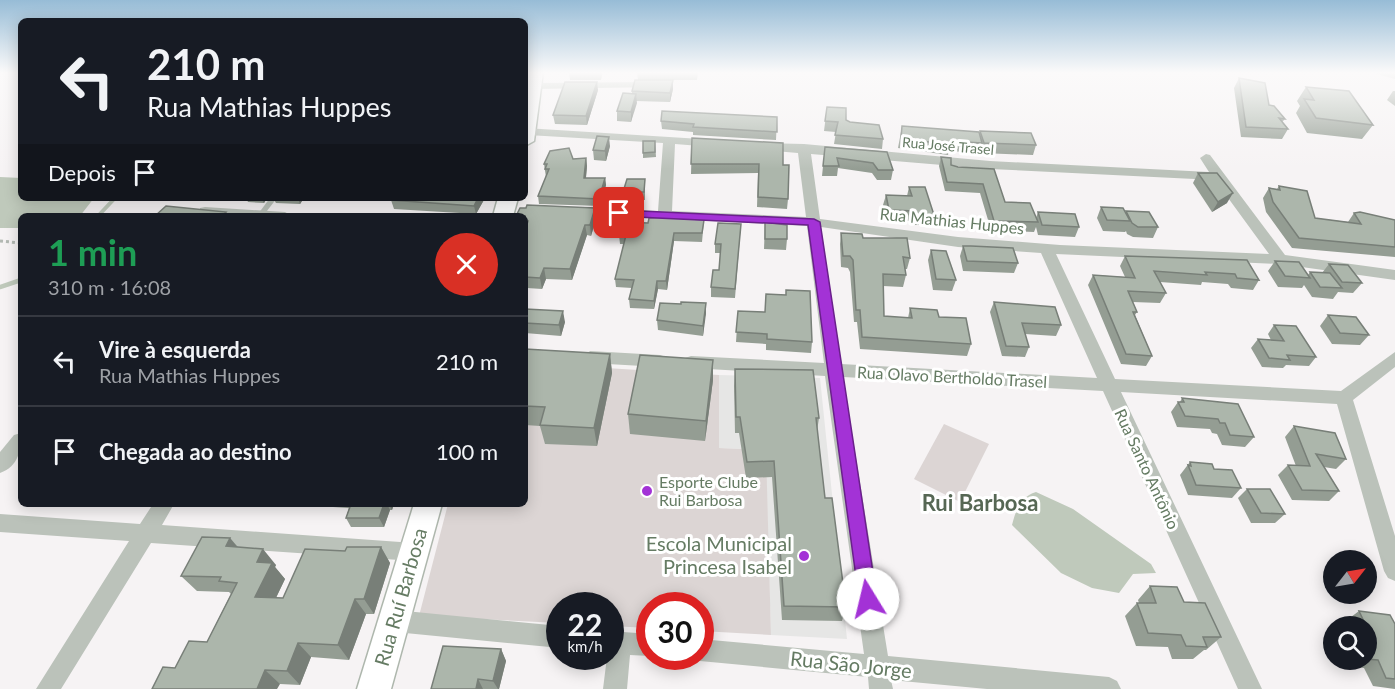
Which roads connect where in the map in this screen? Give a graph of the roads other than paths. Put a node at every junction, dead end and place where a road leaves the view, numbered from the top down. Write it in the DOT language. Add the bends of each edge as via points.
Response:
graph roads {
  1 [pos="531,104"];
  2 [pos="528,128"];
  3 [pos="528,136"];
  4 [pos="669,140"];
  5 [pos="727,144"];
  6 [pos="749,145"];
  7 [pos="804,148"];
  8 [pos="1206,158"];
  9 [pos="1221,176"];
  10 [pos="272,201"];
  11 [pos="189,210"];
  12 [pos="562,211"];
  13 [pos="232,213"];
  14 [pos="262,213"];
  15 [pos="665,215"];
  16 [pos="814,222"];
  17 [pos="1046,249"];
  18 [pos="1280,259"];
  19 [pos="1395,275"];
  20 [pos="572,356"];
  21 [pos="1395,358"];
  22 [pos="833,370"];
  23 [pos="1108,386"];
  24 [pos="1344,398"];
  25 [pos="18,444"];
  26 [pos="0,465"];
  27 [pos="162,507"];
  28 [pos="427,507"];
  29 [pos="0,523"];
  30 [pos="145,533"];
  31 [pos="414,552"];
  32 [pos="1395,571"];
  33 [pos="395,621"];
  34 [pos="546,636"];
  35 [pos="714,653"];
  36 [pos="615,670"];
  37 [pos="880,679"];
  38 [pos="48,689"];
  39 [pos="374,689"];
  40 [pos="615,689"];
  41 [pos="1109,689"];
  42 [pos="1250,689"];
  1 -- 2 [label="main road"];
  3 -- 4 [label="street"];
  4 -- 5 [label="street"];
  4 -- 15 [label="street"];
  6 -- 7 [label="street, Rua José Trasel"];
  7 -- 9 [label="street, Rua José Trasel" via="990,165"];
  7 -- 16 [label="street"];
  8 -- 9 [label="street"];
  9 -- 18 [label="street"];
  10 -- 14 [label="lane"];
  11 -- 13 [label="street"];
  12 -- 15 [label="street, Rua Mathias Huppes"];
  15 -- 16 [label="street, Rua Mathias Huppes"];
  16 -- 17 [label="street, Rua Mathias Huppes" via="958,242"];
  16 -- 22 [label="street"];
  17 -- 18 [label="street, Rua Mathias Huppes"];
  17 -- 23 [label="street, Rua Santo Antônio"];
  18 -- 19 [label="street, Rua Mathias Huppes"];
  20 -- 22 [label="street, Rua Olavo Bertholdo Trasel"];
  21 -- 24 [label="street"];
  22 -- 23 [label="street, Rua Olavo Bertholdo Trasel"];
  22 -- 37 [label="street"];
  23 -- 24 [label="street, Rua Olavo Bertholdo Trasel"];
  23 -- 42 [label="street, Rua Santo Antônio"];
  24 -- 32 [label="street"];
  25 -- 26 [label="street"];
  27 -- 30 [label="street"];
  28 -- 31 [label="main road, Rua Ruí Barbosa"];
  29 -- 30 [label="street"];
  30 -- 31 [label="street"];
  30 -- 38 [label="street"];
  31 -- 33 [label="main road, Rua Ruí Barbosa"];
  33 -- 34 [label="street"];
  33 -- 39 [label="main road, Rua Ruí Barbosa"];
  35 -- 37 [label="street, Rua São Jorge"];
  36 -- 40 [label="street"];
  37 -- 41 [label="street, Rua São Jorge"];
}
